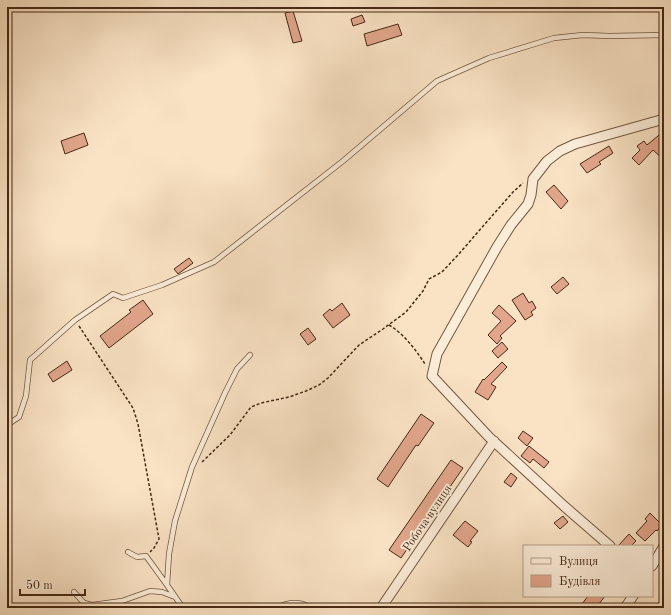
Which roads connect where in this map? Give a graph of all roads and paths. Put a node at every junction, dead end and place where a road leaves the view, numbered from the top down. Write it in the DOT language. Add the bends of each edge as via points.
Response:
graph roads {
  1 [pos="664,35"];
  2 [pos="664,119"];
  3 [pos="524,182"];
  4 [pos="75,320"];
  5 [pos="389,325"];
  6 [pos="250,355"];
  7 [pos="432,376"];
  8 [pos="7,425"];
  9 [pos="494,442"];
  10 [pos="189,475"];
  11 [pos="609,545"];
  12 [pos="664,546"];
  13 [pos="128,552"];
  14 [pos="146,556"];
  15 [pos="653,564"];
  16 [pos="167,585"];
  17 [pos="74,592"];
  18 [pos="175,596"];
  19 [pos="632,597"];
  20 [pos="183,608"];
  21 [pos="277,608"];
  22 [pos="311,608"];
  23 [pos="381,608"];
  24 [pos="625,608"];
  1 -- 4 [label="lane" via="583,35 554,38 489,58 437,81 343,161 214,262 156,287 122,298 113,294"];
  2 -- 7 [label="street" via="575,144 547,161 533,179 528,204 496,247 437,354"];
  3 -- 5 [label="path" via="442,272 429,279 406,312"];
  4 -- 8 [label="lane" via="30,360 26,396 19,417"];
  4 -- 14 [label="path" via="133,408 138,424 159,539"];
  5 -- 7 [label="path" via="417,352"];
  5 -- 10 [label="path" via="359,344 319,385 289,397 251,407 230,435"];
  6 -- 10 [label="lane" via="237,369"];
  7 -- 9 [label="street"];
  9 -- 11 [label="street"];
  9 -- 23 [label="street, Робоча вулиця"];
  10 -- 16 [label="lane" via="175,521"];
  12 -- 15 [label="street"];
  13 -- 14 [label="lane" via="137,557"];
  14 -- 16 [label="lane"];
  16 -- 18 [label="lane"];
  17 -- 18 [label="lane" via="84,603 92,605 122,601 150,591"];
  18 -- 20 [label="lane"];
  19 -- 24 [label="street"];
  21 -- 22 [label="lane" via="294,602"];
}
